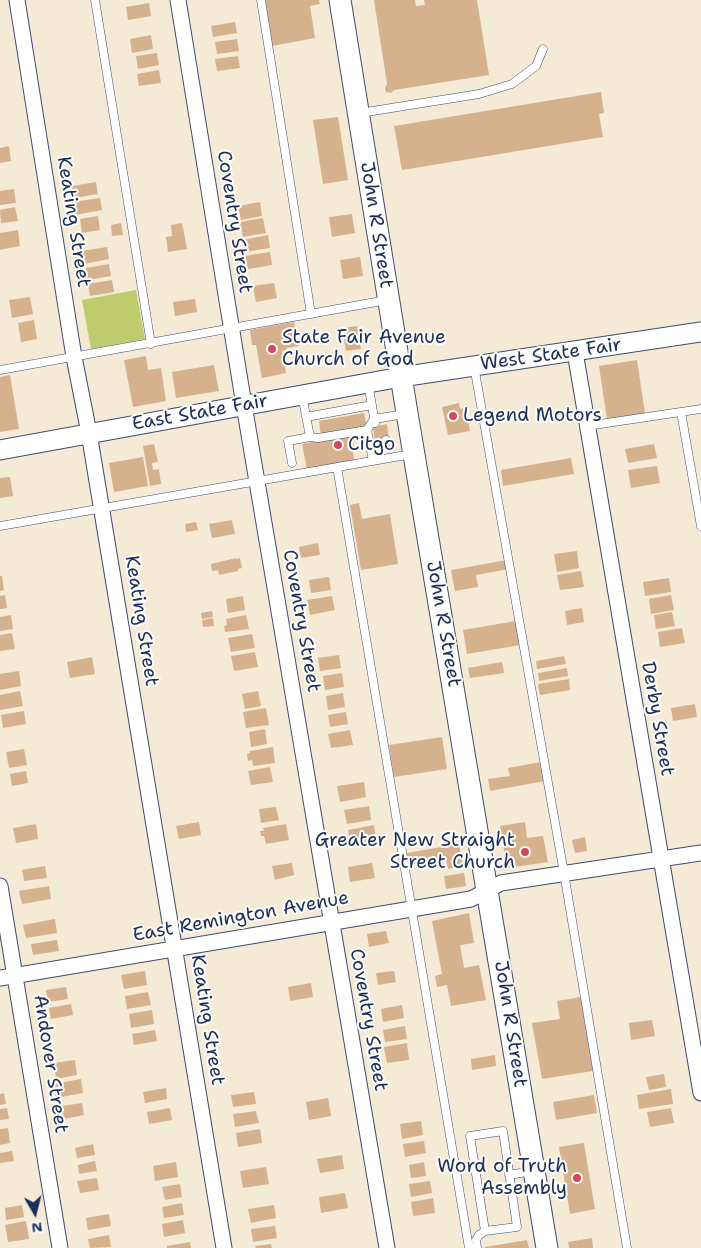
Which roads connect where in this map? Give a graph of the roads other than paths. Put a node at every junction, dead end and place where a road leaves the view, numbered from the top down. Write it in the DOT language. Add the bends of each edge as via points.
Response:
graph roads {
  1 [pos="17,0"];
  2 [pos="95,0"];
  3 [pos="178,0"];
  4 [pos="260,0"];
  5 [pos="340,0"];
  6 [pos="543,50"];
  7 [pos="358,113"];
  8 [pos="388,300"];
  9 [pos="311,314"];
  10 [pos="231,329"];
  11 [pos="701,332"];
  12 [pos="151,344"];
  13 [pos="575,352"];
  14 [pos="74,357"];
  15 [pos="474,366"];
  16 [pos="0,370"];
  17 [pos="401,377"];
  18 [pos="368,383"];
  19 [pos="302,395"];
  20 [pos="244,405"];
  21 [pos="372,405"];
  22 [pos="701,409"];
  23 [pos="680,412"];
  24 [pos="407,413"];
  25 [pos="306,417"];
  26 [pos="379,422"];
  27 [pos="587,426"];
  28 [pos="367,430"];
  29 [pos="89,433"];
  30 [pos="310,437"];
  31 [pos="381,443"];
  32 [pos="0,450"];
  33 [pos="414,454"];
  34 [pos="372,458"];
  35 [pos="292,464"];
  36 [pos="337,467"];
  37 [pos="257,481"];
  38 [pos="102,509"];
  39 [pos="0,526"];
  40 [pos="701,526"];
  41 [pos="701,852"];
  42 [pos="661,859"];
  43 [pos="564,873"];
  44 [pos="0,886"];
  45 [pos="488,890"];
  46 [pos="413,908"];
  47 [pos="331,921"];
  48 [pos="175,948"];
  49 [pos="7,977"];
  50 [pos="701,1093"];
  51 [pos="534,1171"];
  52 [pos="509,1175"];
  53 [pos="485,1232"];
  54 [pos="60,1248"];
  55 [pos="224,1248"];
  56 [pos="387,1248"];
  57 [pos="470,1248"];
  58 [pos="477,1248"];
  59 [pos="547,1248"];
  60 [pos="627,1248"];
  1 -- 14 [label="street, Keating Street"];
  2 -- 12 [label="lane"];
  3 -- 10 [label="street, Coventry Street"];
  4 -- 9 [label="lane"];
  5 -- 7 [label="main road, John R Street"];
  6 -- 7 [label="lane" via="536,66 512,84 479,94"];
  7 -- 8 [label="main road, John R Street"];
  8 -- 9 [label="lane"];
  8 -- 17 [label="main road, John R Street"];
  9 -- 10 [label="lane"];
  10 -- 12 [label="lane"];
  10 -- 20 [label="street, Coventry Street"];
  11 -- 13 [label="street, West State Fair"];
  12 -- 14 [label="lane"];
  13 -- 15 [label="street, West State Fair"];
  13 -- 27 [label="street, Derby Street"];
  14 -- 16 [label="lane"];
  14 -- 29 [label="street, Keating Street"];
  15 -- 17 [label="street, West State Fair"];
  15 -- 43 [label="lane"];
  17 -- 18 [label="street, East State Fair"];
  17 -- 24 [label="main road, John R Street"];
  18 -- 19 [label="street, East State Fair"];
  18 -- 21 [label="lane"];
  19 -- 20 [label="street, East State Fair"];
  19 -- 25 [label="lane"];
  20 -- 29 [label="street, East State Fair"];
  20 -- 37 [label="street, Coventry Street"];
  21 -- 25 [label="lane" via="332,415"];
  21 -- 26 [label="lane"];
  22 -- 23 [label="lane"];
  23 -- 27 [label="lane"];
  23 -- 40 [label="lane"];
  24 -- 26 [label="lane"];
  24 -- 33 [label="main road, John R Street"];
  25 -- 30 [label="lane"];
  26 -- 28 [label="lane"];
  27 -- 42 [label="street, Derby Street"];
  28 -- 30 [label="lane"];
  28 -- 34 [label="lane"];
  29 -- 32 [label="street, East State Fair"];
  29 -- 38 [label="street, Keating Street"];
  30 -- 35 [label="lane" via="288,441"];
  31 -- 34 [label="lane"];
  33 -- 34 [label="lane"];
  33 -- 45 [label="main road, John R Street"];
  34 -- 36 [label="lane"];
  36 -- 37 [label="lane"];
  36 -- 46 [label="lane"];
  37 -- 38 [label="lane"];
  37 -- 47 [label="street, Coventry Street"];
  38 -- 39 [label="lane"];
  38 -- 48 [label="street, Keating Street"];
  41 -- 42 [label="street, East Remington Avenue"];
  42 -- 43 [label="street, East Remington Avenue"];
  42 -- 50 [label="street, Derby Street"];
  43 -- 45 [label="street, East Remington Avenue" via="501,883"];
  43 -- 60 [label="lane"];
  44 -- 49 [label="street, Andover Street"];
  45 -- 46 [label="street, East Remington Avenue" via="471,899"];
  45 -- 51 [label="main road, John R Street"];
  46 -- 47 [label="street, East Remington Avenue"];
  46 -- 57 [label="lane"];
  47 -- 48 [label="street, East Remington Avenue"];
  47 -- 56 [label="street, Coventry Street"];
  48 -- 49 [label="street, East Remington Avenue"];
  48 -- 55 [label="street, Keating Street"];
  49 -- 54 [label="street, Andover Street"];
  51 -- 52 [label="lane"];
  51 -- 59 [label="main road, John R Street"];
  52 -- 53 [label="lane" via="518,1227"];
  52 -- 53 [label="lane" via="503,1132 470,1136"];
  53 -- 58 [label="lane" via="478,1235"];
}
